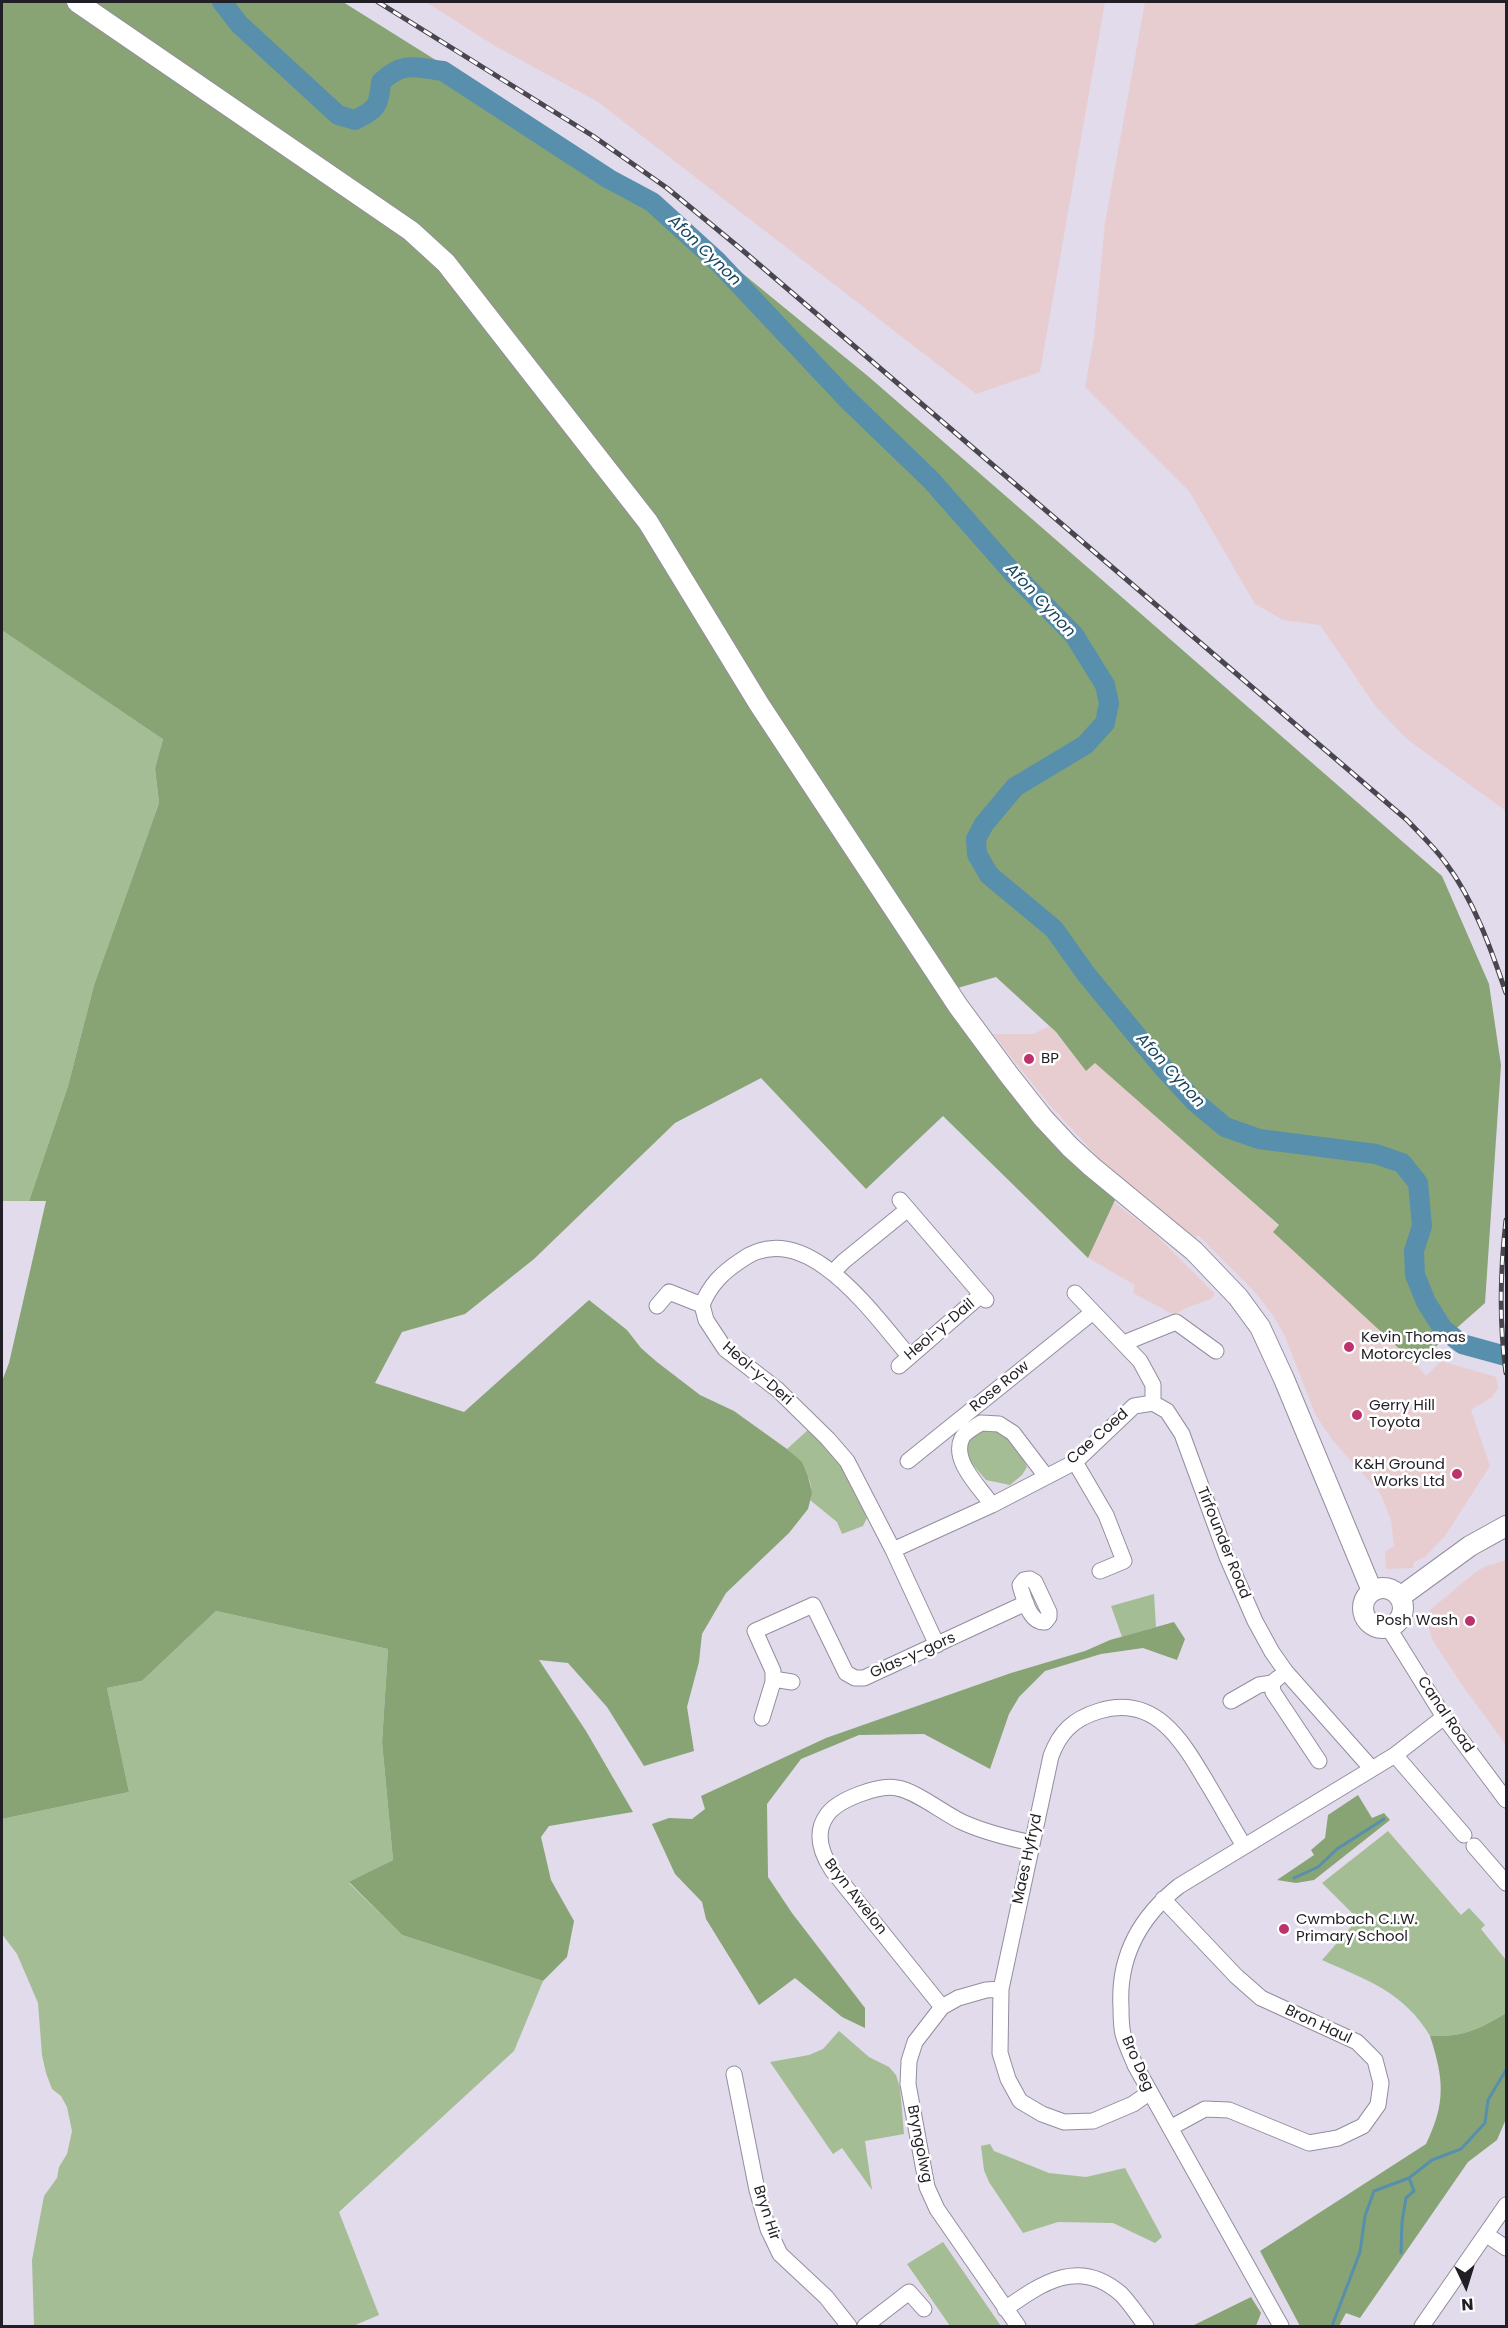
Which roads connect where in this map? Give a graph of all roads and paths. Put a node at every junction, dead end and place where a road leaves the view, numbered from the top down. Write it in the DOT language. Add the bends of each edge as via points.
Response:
graph roads {
  1 [pos="77,2"];
  2 [pos="833,1272"];
  3 [pos="1075,1293"];
  4 [pos="702,1305"];
  5 [pos="657,1306"];
  6 [pos="1093,1312"];
  7 [pos="1124,1344"];
  8 [pos="1216,1351"];
  9 [pos="1153,1403"];
  10 [pos="908,1461"];
  11 [pos="1075,1462"];
  12 [pos="1045,1475"];
  13 [pos="992,1504"];
  14 [pos="1506,1526"];
  15 [pos="893,1550"];
  16 [pos="1100,1571"];
  17 [pos="1372,1591"];
  18 [pos="1400,1597"];
  19 [pos="1026,1603"];
  20 [pos="1388,1627"];
  21 [pos="936,1646"];
  22 [pos="1286,1672"];
  23 [pos="773,1679"];
  24 [pos="792,1682"];
  25 [pos="1272,1683"];
  26 [pos="1231,1701"];
  27 [pos="1444,1717"];
  28 [pos="762,1718"];
  29 [pos="1395,1755"];
  30 [pos="1319,1761"];
  31 [pos="1372,1768"];
  32 [pos="1506,1800"];
  33 [pos="1032,1843"];
  34 [pos="1244,1846"];
  35 [pos="1506,1883"];
  36 [pos="1163,1899"];
  37 [pos="1001,1989"];
  38 [pos="942,2007"];
  39 [pos="734,2074"];
  40 [pos="1150,2092"];
  41 [pos="1170,2128"];
  42 [pos="1506,2205"];
  43 [pos="1487,2235"];
  44 [pos="1506,2248"];
  45 [pos="924,2309"];
  46 [pos="1005,2309"];
  47 [pos="849,2326"];
  48 [pos="865,2326"];
  49 [pos="1018,2326"];
  50 [pos="1146,2326"];
  51 [pos="1281,2326"];
  52 [pos="1422,2326"];
  1 -- 17 [label="main road" via="411,231 446,263 648,522 759,704 958,1006 1009,1075 1042,1118 1092,1167 1194,1251 1238,1297 1260,1327"];
  2 -- 2 [label="street, Heol-y-Dail" via="904,1361 984,1298 904,1205"];
  2 -- 4 [label="street" via="789,1249 759,1251 744,1257 716,1280"];
  3 -- 6 [label="street"];
  4 -- 5 [label="street" via="669,1292"];
  4 -- 15 [label="street, Heol-y-Deri" via="706,1320 724,1349 778,1390 847,1461"];
  6 -- 7 [label="street"];
  6 -- 10 [label="street, Rose Row"];
  7 -- 8 [label="street" via="1176,1322"];
  7 -- 9 [label="street" via="1140,1361 1153,1385"];
  9 -- 11 [label="street, Cae Coed" via="1134,1406"];
  9 -- 22 [label="street, Tirfounder Road" via="1167,1411 1182,1434 1227,1557 1255,1621"];
  11 -- 12 [label="street, Cae Coed"];
  11 -- 16 [label="street" via="1106,1515 1124,1561"];
  12 -- 13 [label="street, Cae Coed"];
  12 -- 13 [label="street" via="1013,1433 999,1424 981,1423 963,1436 959,1452 963,1464"];
  13 -- 15 [label="street, Cae Coed"];
  14 -- 18 [label="main road" via="1470,1546"];
  15 -- 21 [label="street, Heol-y-Deri"];
  17 -- 18 [label="main road" via="1390,1589"];
  17 -- 20 [label="main road" via="1364,1600 1364,1613 1370,1623"];
  18 -- 20 [label="main road" via="1402,1615"];
  19 -- 21 [label="street, Glas-y-gors"];
  20 -- 27 [label="street, Canal Road"];
  21 -- 23 [label="street, Glas-y-gors" via="864,1678 855,1678 846,1672 813,1605 755,1631"];
  22 -- 25 [label="street"];
  22 -- 31 [label="street, Tirfounder Road"];
  23 -- 24 [label="street"];
  23 -- 28 [label="street"];
  25 -- 26 [label="street" via="1259,1685"];
  25 -- 30 [label="street" via="1273,1692"];
  27 -- 29 [label="street, Bro Deg"];
  27 -- 32 [label="street, Canal Road"];
  29 -- 31 [label="street, Bro Deg"];
  29 -- 35 [label="street"];
  31 -- 34 [label="street, Bro Deg"];
  33 -- 34 [label="street, Maes Hyfryd" via="1058,1737 1090,1713 1113,1707 1141,1709 1163,1721 1186,1746"];
  33 -- 37 [label="street, Maes Hyfryd"];
  33 -- 38 [label="street, Bryn Awelon" via="962,1822 897,1788 876,1788 833,1807 823,1820 822,1853 832,1870"];
  34 -- 36 [label="street, Bro Deg"];
  36 -- 40 [label="street, Bro Deg" via="1134,1936 1120,1992 1122,2033"];
  36 -- 41 [label="street, Bron Haul" via="1261,1998 1357,2042 1375,2060 1381,2083 1378,2105 1363,2126 1338,2138 1309,2143 1229,2110 1205,2109"];
  37 -- 38 [label="street, Bryngolwg" via="967,1995"];
  37 -- 40 [label="street, Maes Hyfryd" via="1000,2053 1020,2101 1064,2122 1093,2121"];
  38 -- 46 [label="street, Bryngolwg" via="915,2042 909,2061 908,2084 921,2163 937,2209"];
  39 -- 47 [label="street, Bryn Hir" via="768,2229 780,2254 826,2297"];
  40 -- 41 [label="street, Bro Deg"];
  41 -- 51 [label="street, Bro Deg"];
  42 -- 43 [label="street"];
  43 -- 44 [label="street"];
  43 -- 52 [label="street"];
  45 -- 48 [label="street" via="909,2292"];
  46 -- 49 [label="street, Bryngolwg"];
  46 -- 50 [label="street" via="1037,2286 1055,2278 1079,2275 1103,2282 1121,2295"];
}
